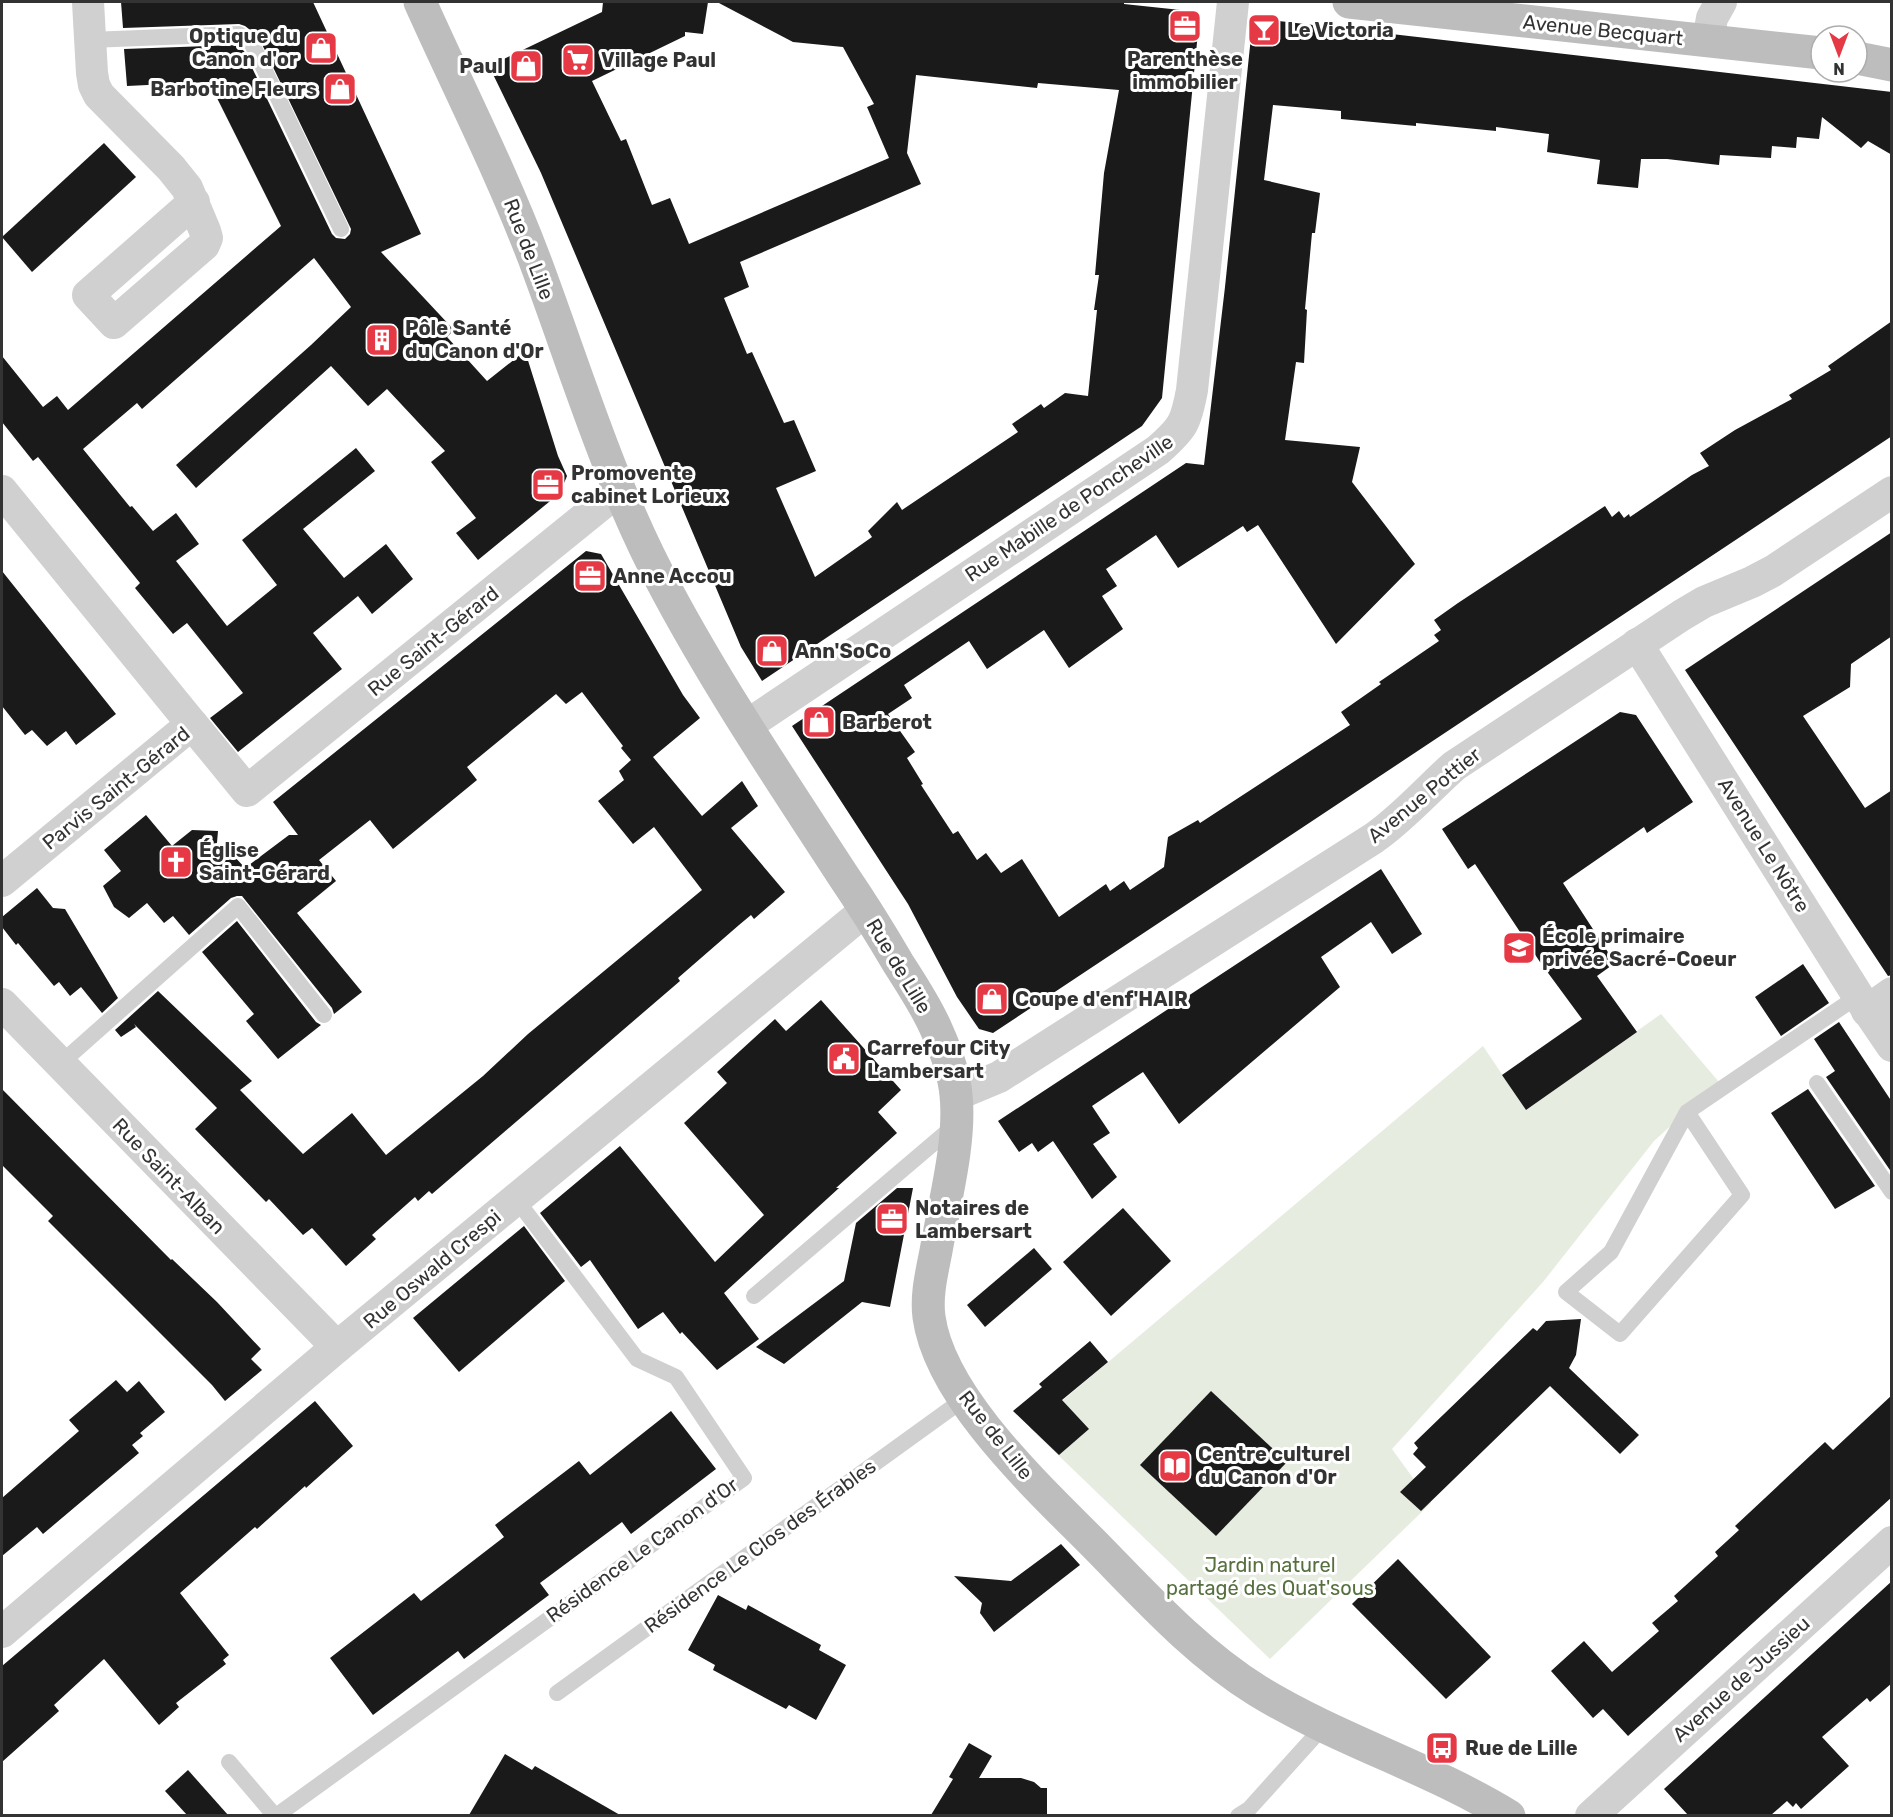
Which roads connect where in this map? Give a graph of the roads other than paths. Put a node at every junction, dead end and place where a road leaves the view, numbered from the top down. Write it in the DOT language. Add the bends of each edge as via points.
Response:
graph roads {
  1 [pos="88,2"];
  2 [pos="420,2"];
  3 [pos="1233,2"];
  4 [pos="1349,2"];
  5 [pos="1721,2"];
  6 [pos="90,40"];
  7 [pos="1708,41"];
  8 [pos="1809,52"];
  9 [pos="1869,60"];
  10 [pos="1892,65"];
  11 [pos="194,202"];
  12 [pos="341,228"];
  13 [pos="619,490"];
  14 [pos="2,491"];
  15 [pos="1892,492"];
  16 [pos="1637,644"];
  17 [pos="192,724"];
  18 [pos="746,726"];
  19 [pos="247,791"];
  20 [pos="2,881"];
  21 [pos="866,910"];
  22 [pos="1872,1000"];
  23 [pos="2,1004"];
  24 [pos="324,1015"];
  25 [pos="1892,1046"];
  26 [pos="60,1064"];
  27 [pos="1817,1083"];
  28 [pos="956,1110"];
  29 [pos="1687,1112"];
  30 [pos="1892,1192"];
  31 [pos="516,1199"];
  32 [pos="754,1296"];
  33 [pos="337,1347"];
  34 [pos="964,1399"];
  35 [pos="1892,1542"];
  36 [pos="2,1632"];
  37 [pos="556,1693"];
  38 [pos="1323,1727"];
  39 [pos="229,1762"];
  40 [pos="276,1815"];
  41 [pos="1238,1815"];
  42 [pos="1509,1815"];
  43 [pos="1591,1815"];
  1 -- 6 [label="street"];
  2 -- 13 [label="street, Rue de Lille" via="515,212"];
  3 -- 18 [label="street, Rue Mabille de Poncheville" via="1192,390 1178,433"];
  4 -- 7 [label="street, Avenue Becquart"];
  5 -- 7 [label="street" via="1712,18"];
  6 -- 11 [label="street" via="92,74 99,95 171,168"];
  6 -- 12 [label="lane" via="239,34 252,44"];
  7 -- 8 [label="street, Avenue Becquart"];
  9 -- 10 [label="street"];
  13 -- 18 [label="street, Rue de Lille" via="667,590"];
  13 -- 19 [label="street, Rue Saint-Gérard"];
  14 -- 17 [label="street"];
  15 -- 16 [label="street, Avenue Pottier" via="1773,571 1704,603"];
  16 -- 22 [label="street, Avenue Le Nôtre"];
  16 -- 28 [label="street, Avenue Pottier" via="1454,766 1403,816 1374,838 999,1077"];
  17 -- 19 [label="street, Parvis Saint-Gérard"];
  17 -- 20 [label="street, Parvis Saint-Gérard"];
  18 -- 21 [label="street, Rue de Lille"];
  21 -- 28 [label="street, Rue de Lille" via="936,1028 949,1062"];
  21 -- 31 [label="street, Rue Oswald Crespi"];
  22 -- 25 [label="street, Avenue Le Nôtre"];
  22 -- 29 [label="lane"];
  23 -- 26 [label="street, Rue Saint-Alban"];
  24 -- 26 [label="lane" via="238,906"];
  26 -- 33 [label="street, Rue Saint-Alban"];
  27 -- 30 [label="lane"];
  28 -- 32 [label="lane"];
  28 -- 34 [label="street, Rue de Lille" via="953,1155 928,1313 941,1356"];
  29 -- 29 [label="lane" via="1611,1252 1566,1292 1620,1334 1742,1195"];
  31 -- 33 [label="street, Rue Oswald Crespi"];
  31 -- 40 [label="lane, Résidence Le Canon d'Or" via="637,1359 676,1377 744,1478"];
  33 -- 36 [label="street, Rue Oswald Crespi"];
  34 -- 37 [label="lane, Résidence Le Clos des Érables"];
  34 -- 38 [label="street, Rue de Lille" via="1033,1482 1197,1647 1258,1691"];
  35 -- 43 [label="street, Avenue de Jussieu"];
  38 -- 41 [label="lane" via="1249,1809"];
  38 -- 42 [label="street, Rue de Lille" via="1456,1786"];
  39 -- 40 [label="lane, Résidence Le Canon d'Or"];
}
